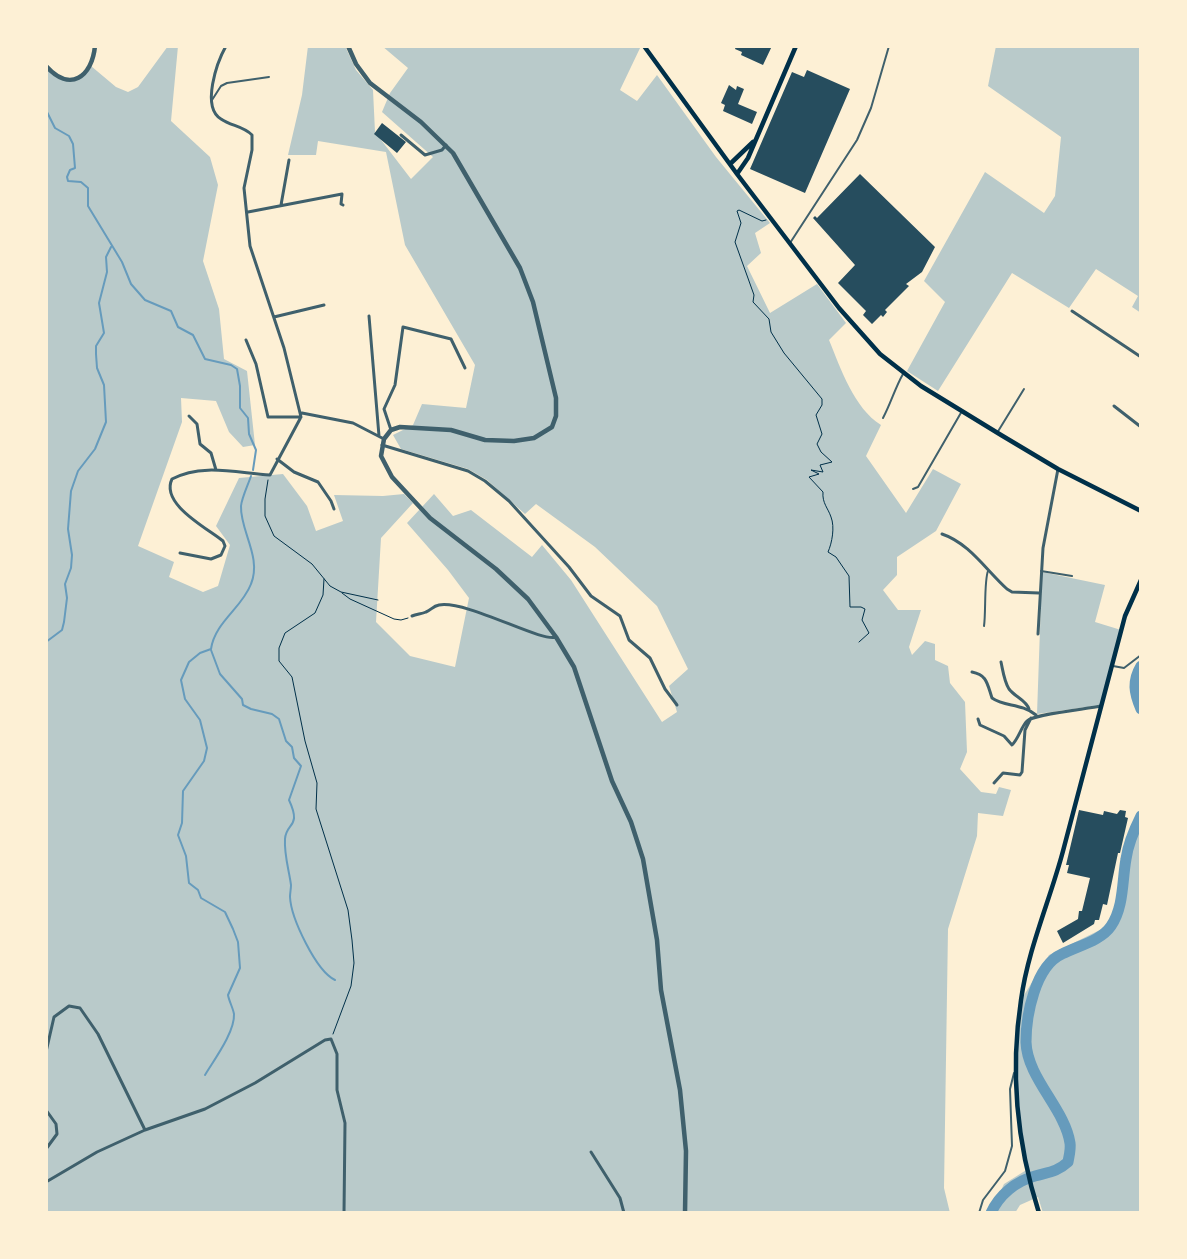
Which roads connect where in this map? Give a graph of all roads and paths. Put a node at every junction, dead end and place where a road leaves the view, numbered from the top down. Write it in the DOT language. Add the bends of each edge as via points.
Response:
graph roads {
  1 [pos="96,46"];
  2 [pos="226,46"];
  3 [pos="348,46"];
  4 [pos="644,46"];
  5 [pos="796,46"];
  6 [pos="889,46"];
  7 [pos="46,66"];
  8 [pos="269,78"];
  9 [pos="212,100"];
  10 [pos="401,135"];
  11 [pos="754,141"];
  12 [pos="447,144"];
  13 [pos="289,160"];
  14 [pos="730,164"];
  15 [pos="737,174"];
  16 [pos="281,204"];
  17 [pos="343,206"];
  18 [pos="248,212"];
  19 [pos="771,219"];
  20 [pos="790,243"];
  21 [pos="324,305"];
  22 [pos="1072,311"];
  23 [pos="370,316"];
  24 [pos="274,317"];
  25 [pos="246,340"];
  26 [pos="1141,357"];
  27 [pos="465,368"];
  28 [pos="904,374"];
  29 [pos="1024,389"];
  30 [pos="1114,406"];
  31 [pos="962,411"];
  32 [pos="301,415"];
  33 [pos="189,416"];
  34 [pos="883,418"];
  35 [pos="1141,428"];
  36 [pos="391,430"];
  37 [pos="997,432"];
  38 [pos="379,436"];
  39 [pos="384,439"];
  40 [pos="381,445"];
  41 [pos="277,459"];
  42 [pos="1058,469"];
  43 [pos="216,470"];
  44 [pos="270,474"];
  45 [pos="913,489"];
  46 [pos="334,509"];
  47 [pos="1141,511"];
  48 [pos="942,534"];
  49 [pos="180,553"];
  50 [pos="988,571"];
  51 [pos="1041,571"];
  52 [pos="1072,576"];
  53 [pos="324,579"];
  54 [pos="1141,580"];
  55 [pos="341,592"];
  56 [pos="1039,593"];
  57 [pos="378,600"];
  58 [pos="412,616"];
  59 [pos="984,626"];
  60 [pos="1038,634"];
  61 [pos="556,636"];
  62 [pos="859,642"];
  63 [pos="1141,655"];
  64 [pos="1001,662"];
  65 [pos="1111,666"];
  66 [pos="972,672"];
  67 [pos="678,705"];
  68 [pos="1101,706"];
  69 [pos="1029,709"];
  70 [pos="1036,715"];
  71 [pos="1031,718"];
  72 [pos="978,719"];
  73 [pos="994,783"];
  74 [pos="331,1039"];
  75 [pos="46,1052"];
  76 [pos="1015,1071"];
  77 [pos="46,1110"];
  78 [pos="145,1130"];
  79 [pos="46,1149"];
  80 [pos="591,1152"];
  81 [pos="46,1182"];
  82 [pos="344,1213"];
  83 [pos="624,1213"];
  84 [pos="685,1213"];
  85 [pos="980,1213"];
  86 [pos="1039,1213"];
  1 -- 7 [label="street" via="91,66 80,78 62,78"];
  2 -- 9 [label="street" via="216,67"];
  3 -- 12 [label="street" via="370,83"];
  4 -- 14 [label="main road"];
  5 -- 11 [label="main road"];
  6 -- 20 [label="lane" via="871,108 857,140"];
  8 -- 9 [label="lane" via="227,83 221,86"];
  9 -- 18 [label="street" via="214,113 220,119 252,136 244,188"];
  10 -- 12 [label="street" via="425,155 442,150"];
  11 -- 14 [label="main road"];
  11 -- 15 [label="main road"];
  12 -- 36 [label="street" via="528,286 552,382 556,416 552,427 543,435 514,442 485,440 451,430 400,427"];
  13 -- 16 [label="street"];
  14 -- 15 [label="main road"];
  15 -- 19 [label="main road"];
  16 -- 17 [label="street" via="342,194"];
  16 -- 18 [label="street"];
  18 -- 24 [label="street" via="252,254"];
  19 -- 20 [label="main road"];
  19 -- 62 [label="path" via="762,221 737,211 742,223 735,242 754,296 753,302 769,319 771,332 784,353 822,400 816,415 822,434 817,444 832,462 820,465 823,472 811,470 819,474 809,477 823,492 831,517 834,530 828,552 836,557 849,576 850,607 865,609 862,620 869,634"];
  20 -- 28 [label="main road" via="852,324"];
  21 -- 24 [label="street"];
  22 -- 26 [label="street"];
  23 -- 38 [label="street"];
  24 -- 32 [label="street"];
  25 -- 32 [label="street" via="256,364 268,417"];
  27 -- 36 [label="street" via="451,339 403,327 395,385 384,409"];
  28 -- 31 [label="main road"];
  28 -- 34 [label="lane"];
  29 -- 37 [label="lane"];
  30 -- 35 [label="street"];
  31 -- 37 [label="main road"];
  31 -- 45 [label="lane" via="918,487"];
  32 -- 38 [label="street" via="353,422"];
  32 -- 41 [label="street"];
  33 -- 43 [label="street" via="197,424 200,444 211,453"];
  36 -- 39 [label="street"];
  37 -- 42 [label="main road"];
  38 -- 39 [label="street"];
  39 -- 40 [label="street"];
  40 -- 61 [label="street" via="382,462 402,488 430,518 512,583"];
  40 -- 67 [label="street" via="468,471 509,501 591,596 620,616 629,640 650,658 665,689"];
  41 -- 44 [label="street"];
  41 -- 46 [label="street" via="294,472 318,482"];
  42 -- 47 [label="main road"];
  42 -- 51 [label="street"];
  43 -- 44 [label="street"];
  43 -- 49 [label="street" via="179,475 168,486 191,518 223,541 225,546 221,555 212,559"];
  44 -- 53 [label="path" via="265,498 270,529 280,542 312,564"];
  48 -- 50 [label="street" via="966,547"];
  50 -- 56 [label="street" via="1012,592"];
  50 -- 59 [label="lane" via="985,577"];
  51 -- 52 [label="lane"];
  51 -- 56 [label="street"];
  53 -- 55 [label="path"];
  53 -- 74 [label="path" via="323,595 315,613 285,633 279,648 279,662 292,677 317,783 316,809 348,910 354,963 350,986"];
  54 -- 65 [label="main road" via="1124,616"];
  55 -- 57 [label="path"];
  55 -- 58 [label="path" via="350,600 394,619"];
  56 -- 60 [label="street"];
  58 -- 61 [label="street" via="437,605 450,605 545,638"];
  61 -- 84 [label="street" via="574,667 612,781 631,822 643,859 656,934 661,990 680,1090 686,1151"];
  63 -- 65 [label="lane" via="1124,668"];
  64 -- 69 [label="street" via="1010,690 1028,704"];
  65 -- 68 [label="main road"];
  66 -- 69 [label="street" via="987,679 992,698"];
  68 -- 70 [label="street"];
  68 -- 76 [label="main road" via="1026,977"];
  69 -- 70 [label="street"];
  70 -- 71 [label="street"];
  71 -- 72 [label="street" via="1012,744 1004,736 980,725"];
  71 -- 73 [label="street" via="1025,730 1022,772 1020,775 1003,774"];
  74 -- 78 [label="street" via="205,1109"];
  74 -- 82 [label="street" via="336,1054 337,1090 344,1123"];
  75 -- 78 [label="street" via="54,1017 69,1006 80,1008 98,1034"];
  76 -- 85 [label="lane" via="1010,1089 1012,1146 1005,1171 984,1200"];
  76 -- 86 [label="main road" via="1020,1130"];
  77 -- 79 [label="street" via="56,1124 57,1134"];
  78 -- 81 [label="street" via="97,1152"];
  80 -- 83 [label="street" via="620,1198"];
}
